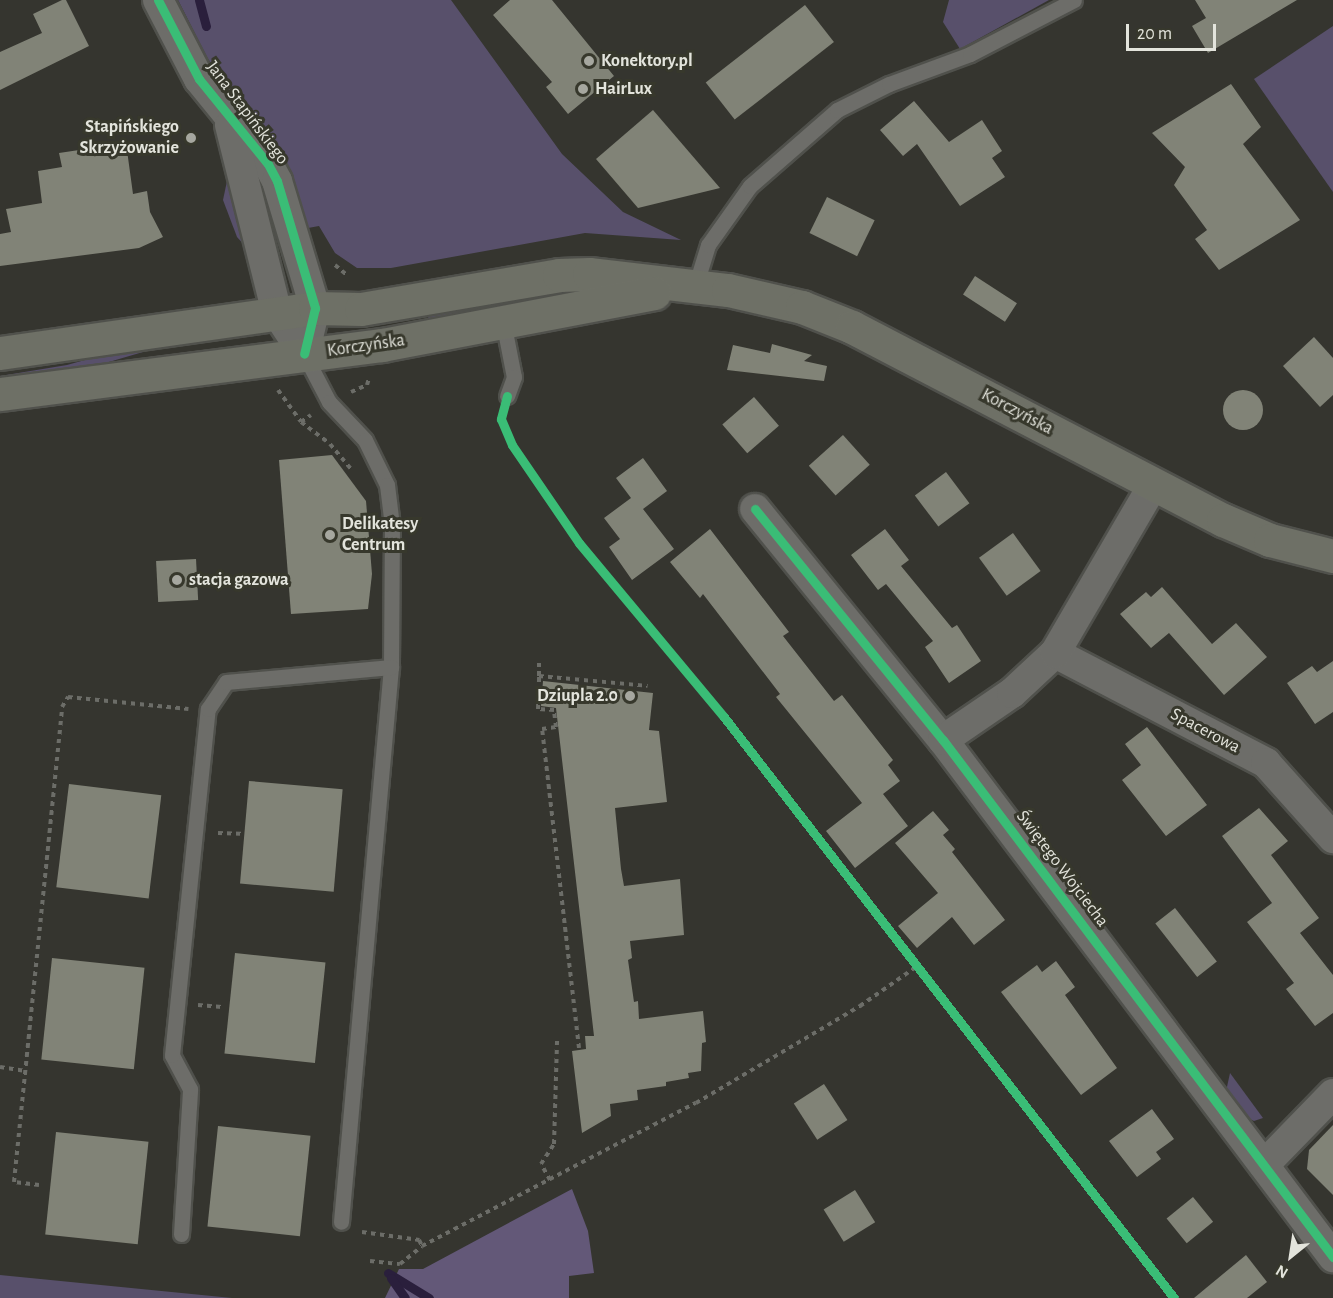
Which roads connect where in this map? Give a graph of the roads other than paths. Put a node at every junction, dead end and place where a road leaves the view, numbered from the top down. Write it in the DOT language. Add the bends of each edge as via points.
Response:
graph roads {
  1 [pos="158,0"];
  2 [pos="1074,0"];
  3 [pos="228,119"];
  4 [pos="694,287"];
  5 [pos="315,308"];
  6 [pos="277,312"];
  7 [pos="503,321"];
  8 [pos="0,353"];
  9 [pos="304,354"];
  10 [pos="0,394"];
  11 [pos="507,396"];
  12 [pos="1152,485"];
  13 [pos="755,508"];
  14 [pos="1333,556"];
  15 [pos="1055,653"];
  16 [pos="391,667"];
  17 [pos="943,740"];
  18 [pos="1333,838"];
  19 [pos="1333,1094"];
  20 [pos="1264,1165"];
  21 [pos="341,1222"];
  22 [pos="181,1233"];
  23 [pos="1333,1257"];
  1 -- 3 [label="street, Jana Stapińskiego" via="184,55"];
  2 -- 4 [label="lane" via="970,54 889,84 837,110 750,186 708,245"];
  3 -- 5 [label="street, Jana Stapińskiego" via="268,164 277,181"];
  3 -- 6 [label="street, Jana Stapińskiego"];
  4 -- 5 [label="main road, Korczyńska" via="589,274 559,275 361,309"];
  4 -- 7 [label="main road, Korczyńska"];
  4 -- 12 [label="main road, Korczyńska" via="776,299 852,327"];
  5 -- 6 [label="main road, Korczyńska"];
  5 -- 9 [label="street"];
  6 -- 8 [label="main road, Korczyńska"];
  6 -- 9 [label="street, Jana Stapińskiego"];
  7 -- 9 [label="main road, Korczyńska" via="382,345"];
  7 -- 11 [label="lane" via="514,377"];
  9 -- 10 [label="main road, Korczyńska"];
  9 -- 16 [label="lane" via="329,402 365,440 387,485 392,523"];
  12 -- 14 [label="main road, Korczyńska" via="1253,534"];
  12 -- 15 [label="street"];
  13 -- 17 [label="street, Świętego Wojciecha"];
  15 -- 17 [label="street" via="1012,693"];
  15 -- 18 [label="street, Spacerowa" via="1266,763"];
  16 -- 21 [label="lane"];
  16 -- 22 [label="lane" via="226,682 208,709 172,1055 190,1089"];
  17 -- 20 [label="street, Świętego Wojciecha"];
  19 -- 20 [label="street"];
  20 -- 23 [label="street, Świętego Wojciecha"];
}
